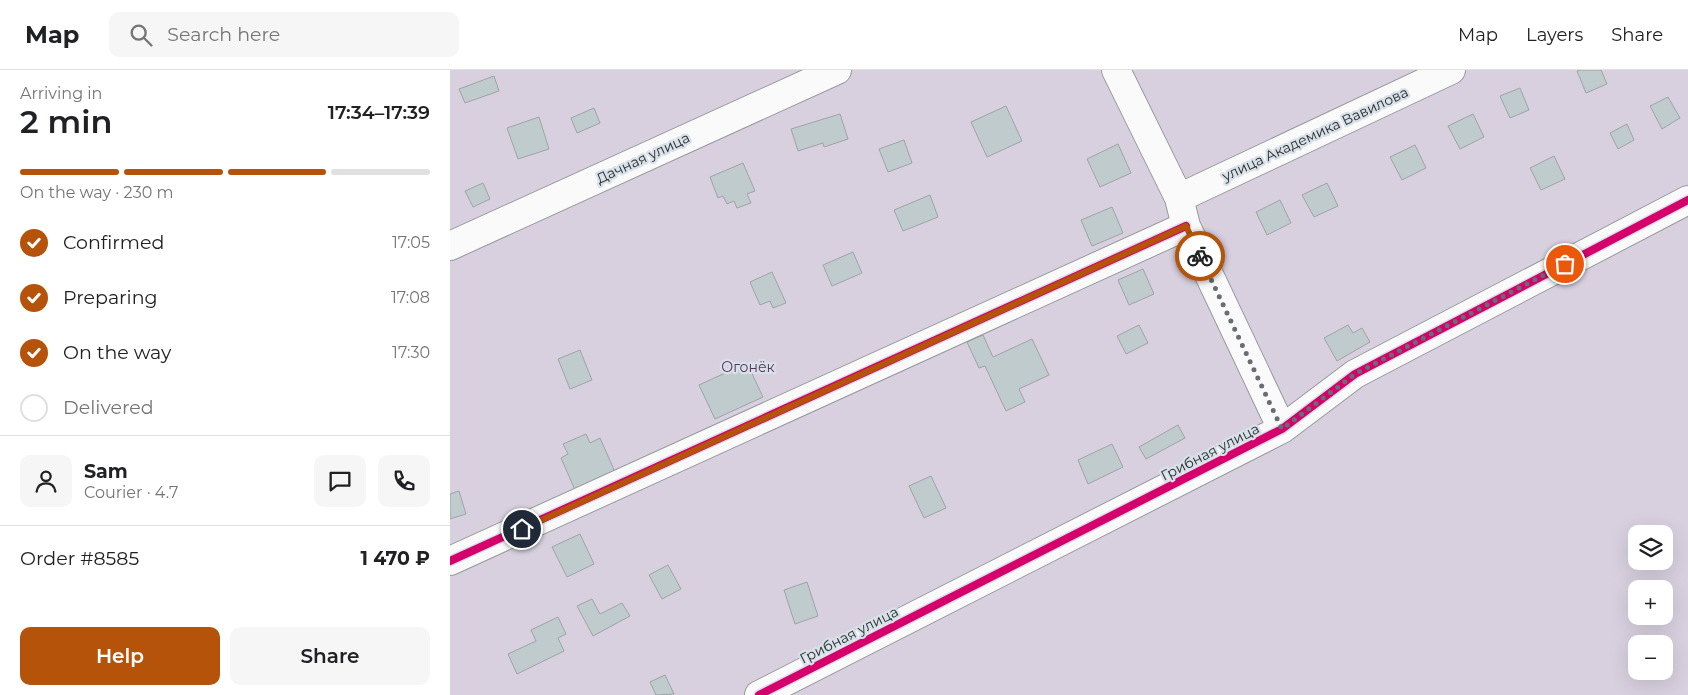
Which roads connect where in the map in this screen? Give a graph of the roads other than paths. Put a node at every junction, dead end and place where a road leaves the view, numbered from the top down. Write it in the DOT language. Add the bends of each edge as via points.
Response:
graph roads {
  1 [pos="837,70"];
  2 [pos="1116,70"];
  3 [pos="1451,70"];
  4 [pos="1179,198"];
  5 [pos="1688,200"];
  6 [pos="1186,226"];
  7 [pos="450,246"];
  8 [pos="1282,429"];
  9 [pos="450,562"];
  10 [pos="759,695"];
  1 -- 7 [label="street, Дачная улица"];
  2 -- 4 [label="street"];
  3 -- 4 [label="street, улица Академика Вавилова"];
  4 -- 6 [label="street"];
  5 -- 8 [label="street, Грибная улица" via="1355,374"];
  6 -- 8 [label="street"];
  6 -- 9 [label="street"];
  8 -- 10 [label="street, Грибная улица"];
}
